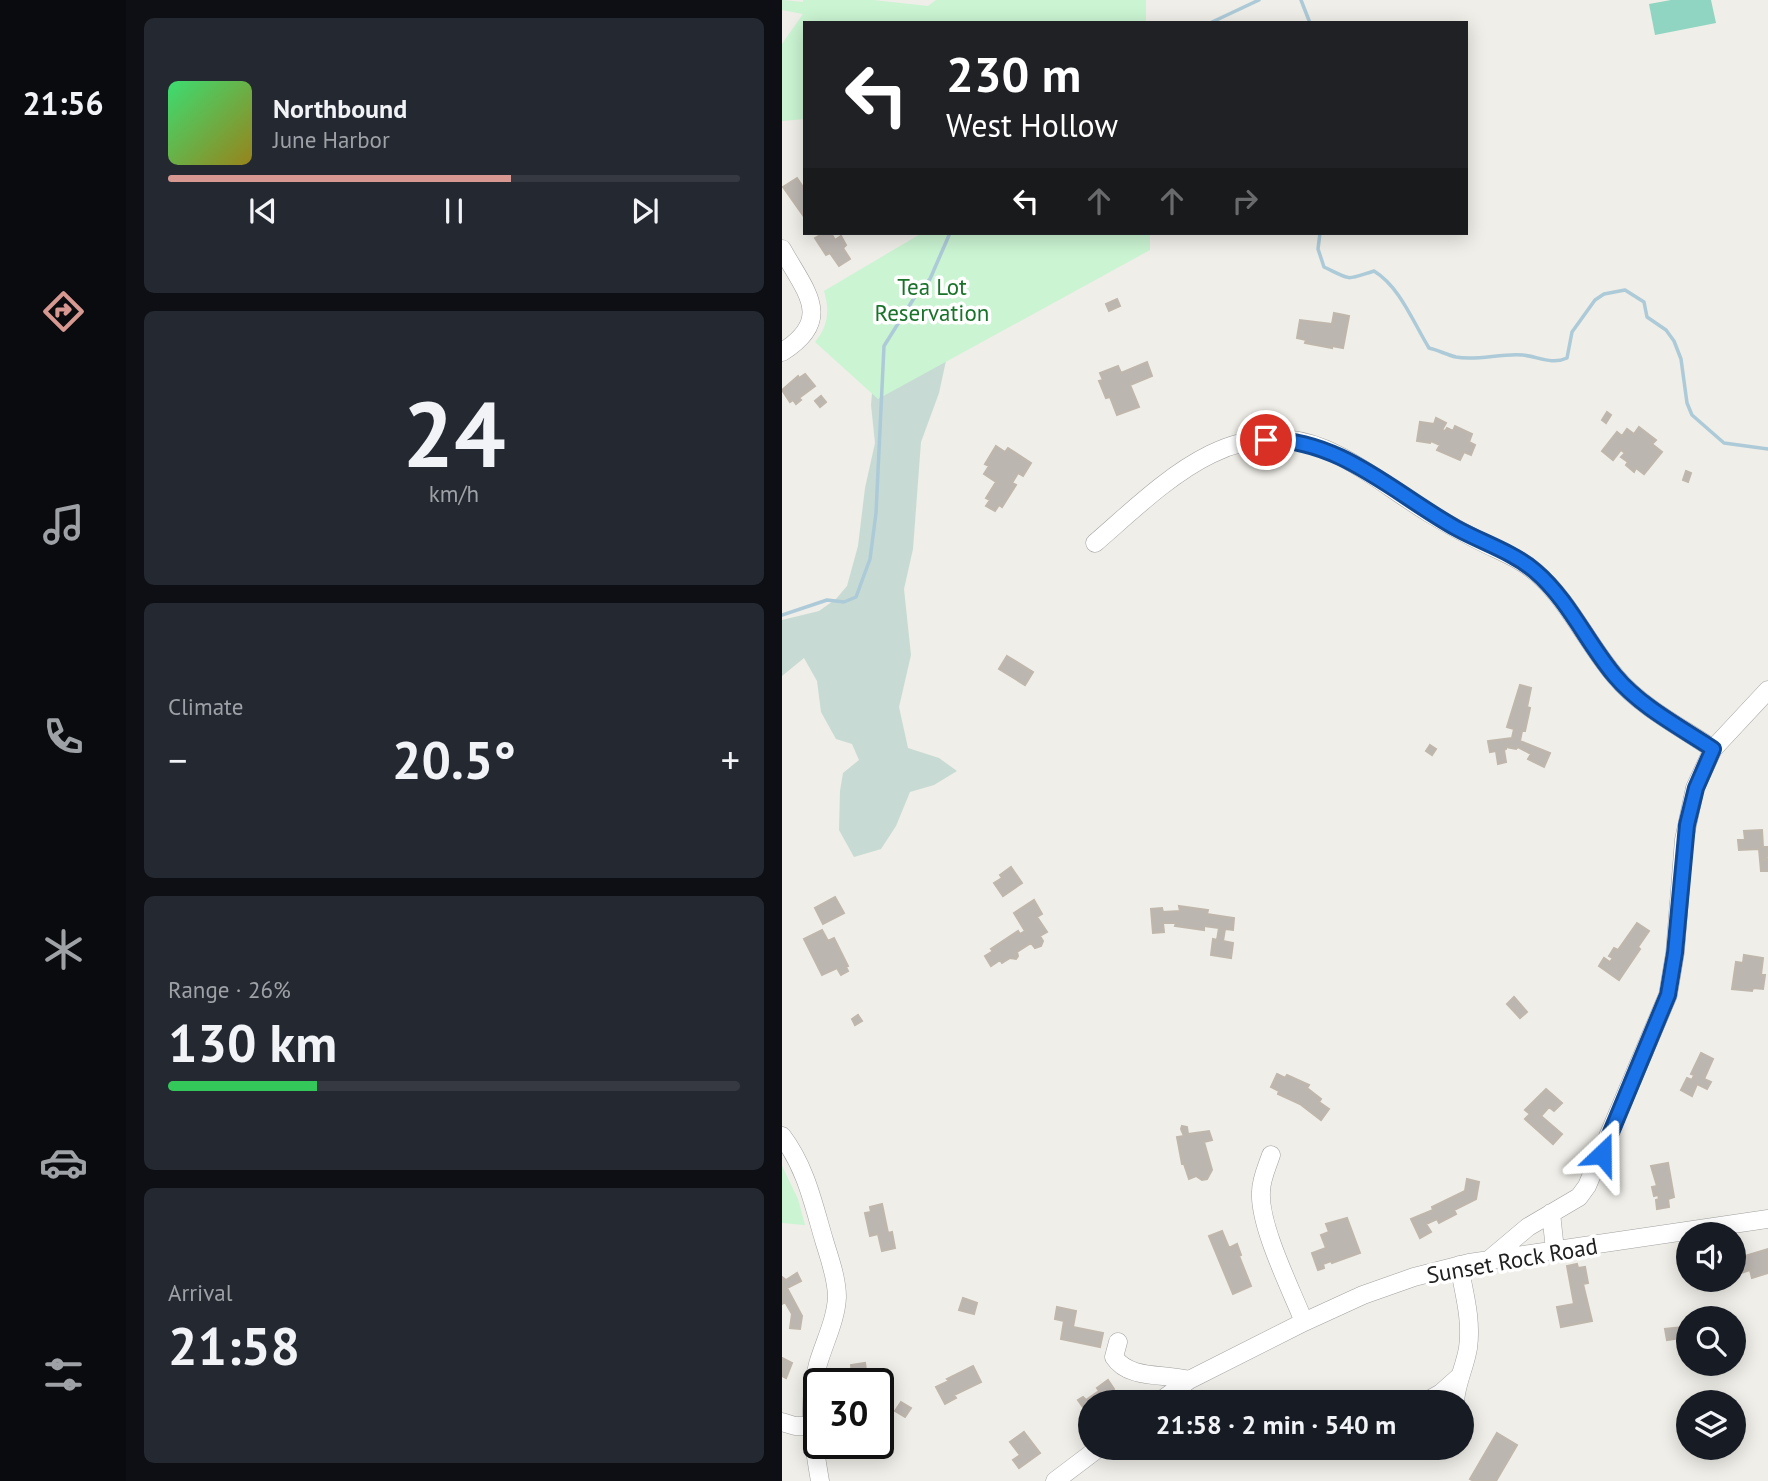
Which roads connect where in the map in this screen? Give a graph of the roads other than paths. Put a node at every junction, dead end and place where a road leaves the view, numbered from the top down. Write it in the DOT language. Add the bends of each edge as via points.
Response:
graph roads {
  1 [pos="782,249"];
  2 [pos="782,352"];
  3 [pos="1095,543"];
  4 [pos="1768,690"];
  5 [pos="1713,749"];
  6 [pos="782,1136"];
  7 [pos="1271,1155"];
  8 [pos="1551,1213"];
  9 [pos="1768,1219"];
  10 [pos="1555,1250"];
  11 [pos="1490,1259"];
  12 [pos="1459,1265"];
  13 [pos="1304,1322"];
  14 [pos="1118,1342"];
  15 [pos="818,1368"];
  16 [pos="1459,1377"];
  17 [pos="1189,1380"];
  18 [pos="1175,1390"];
  19 [pos="1443,1390"];
  20 [pos="1457,1390"];
  21 [pos="782,1422"];
  22 [pos="803,1426"];
  23 [pos="816,1459"];
  24 [pos="1083,1460"];
  25 [pos="820,1481"];
  26 [pos="1055,1481"];
  1 -- 2 [label="street" via="812,311 806,333"];
  3 -- 5 [label="street" via="1172,478 1214,452 1266,440 1316,446 1528,565 1555,591 1617,679"];
  4 -- 5 [label="street"];
  5 -- 8 [label="street" via="1687,825 1673,976 1666,1002 1587,1186 1579,1198"];
  6 -- 15 [label="street" via="810,1189 836,1289"];
  7 -- 13 [label="street" via="1262,1184 1262,1209"];
  8 -- 10 [label="street"];
  8 -- 11 [label="street"];
  9 -- 10 [label="street, Sunset Rock Road"];
  10 -- 11 [label="street, Sunset Rock Road"];
  11 -- 12 [label="street, Sunset Rock Road"];
  12 -- 13 [label="street, Sunset Rock Road" via="1382,1288"];
  12 -- 16 [label="street" via="1469,1326"];
  13 -- 17 [label="street, Sunset Rock Road"];
  14 -- 17 [label="street" via="1114,1357 1120,1366"];
  16 -- 19 [label="street"];
  16 -- 20 [label="street"];
  17 -- 18 [label="street, Sunset Rock Road"];
  21 -- 22 [label="street"];
  23 -- 25 [label="street"];
  24 -- 26 [label="street"];
}
